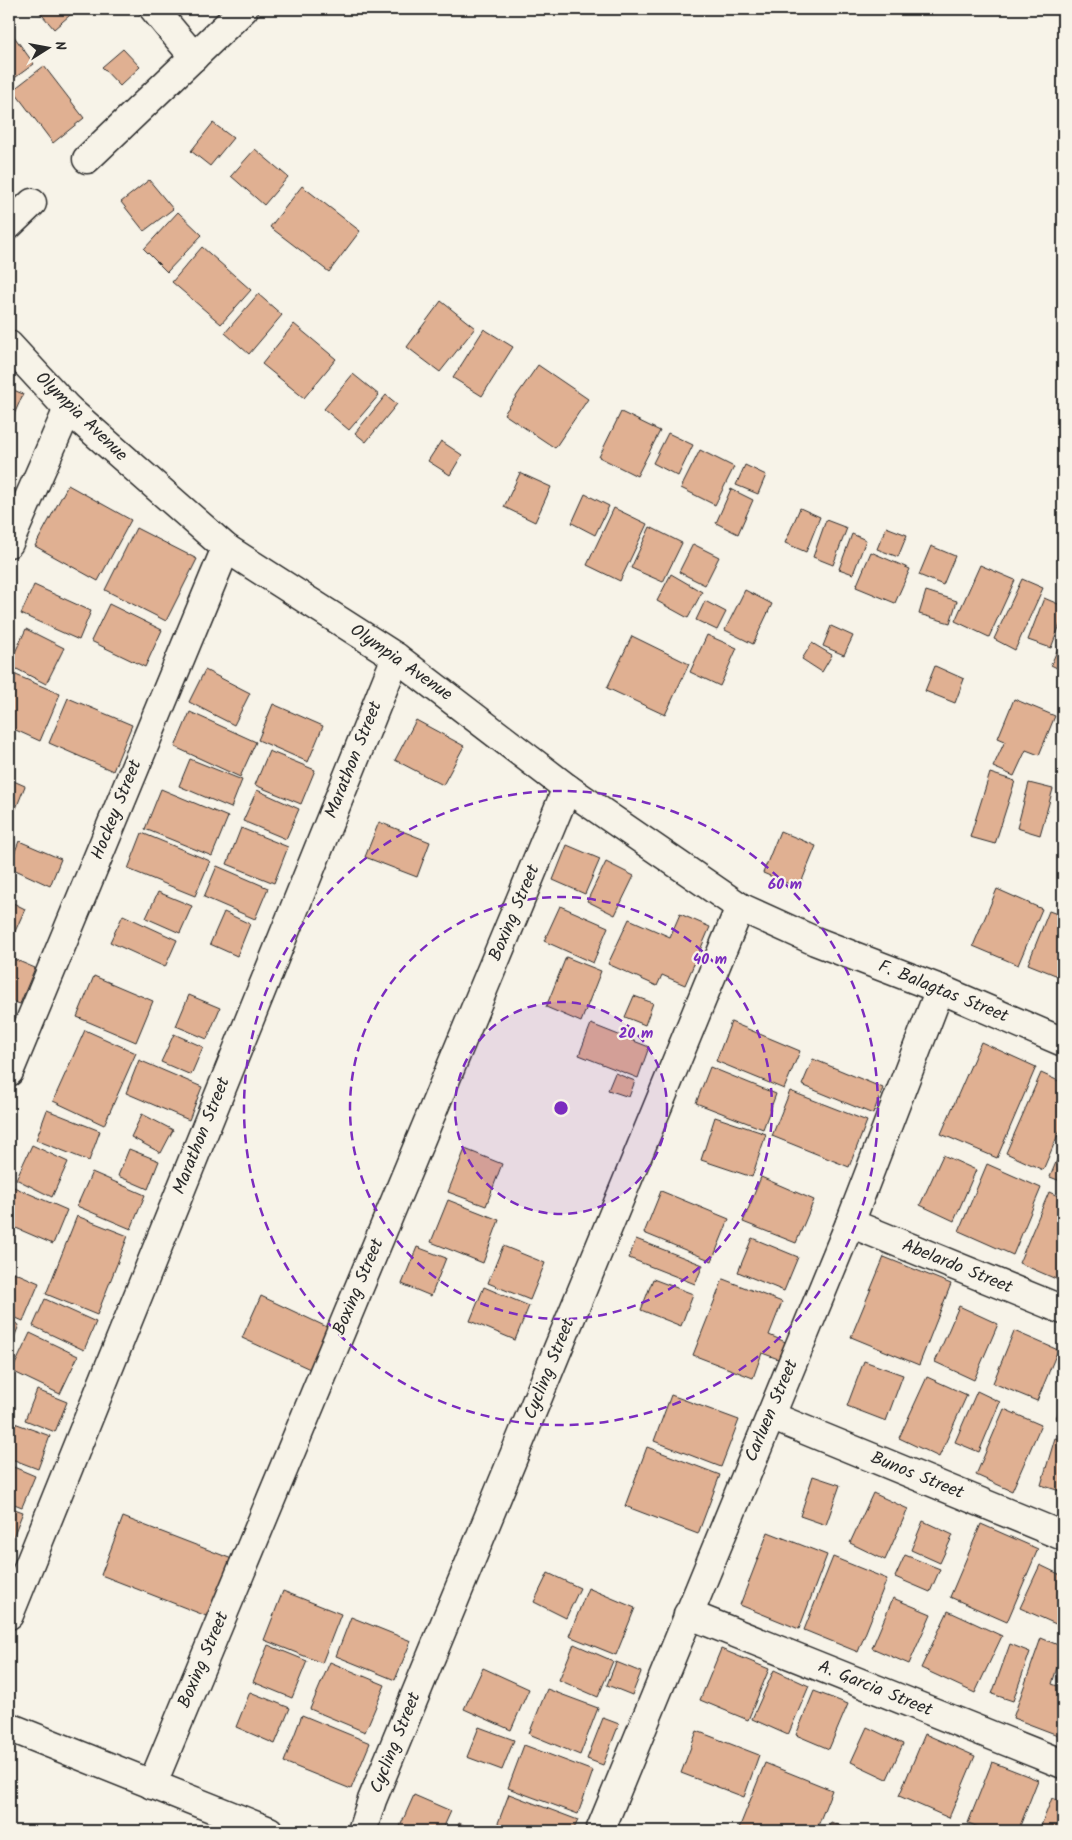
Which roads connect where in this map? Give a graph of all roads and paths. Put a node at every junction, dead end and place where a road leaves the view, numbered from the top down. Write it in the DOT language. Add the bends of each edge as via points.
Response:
graph roads {
  1 [pos="154,9"];
  2 [pos="244,9"];
  3 [pos="194,57"];
  4 [pos="87,159"];
  5 [pos="32,204"];
  6 [pos="9,226"];
  7 [pos="9,345"];
  8 [pos="68,409"];
  9 [pos="9,543"];
  10 [pos="226,548"];
  11 [pos="396,657"];
  12 [pos="567,788"];
  13 [pos="740,907"];
  14 [pos="821,943"];
  15 [pos="940,989"];
  16 [pos="1063,1042"];
  17 [pos="9,1072"];
  18 [pos="850,1223"];
  19 [pos="1063,1310"];
  20 [pos="771,1416"];
  21 [pos="1063,1536"];
  22 [pos="688,1614"];
  23 [pos="9,1615"];
  24 [pos="9,1727"];
  25 [pos="1063,1764"];
  26 [pos="152,1785"];
  27 [pos="269,1831"];
  28 [pos="362,1831"];
  29 [pos="600,1831"];
  1 -- 3 [label="street"];
  2 -- 3 [label="street"];
  3 -- 4 [label="street"];
  5 -- 6 [label="street"];
  7 -- 8 [label="street, Olympia Avenue"];
  8 -- 9 [label="street"];
  8 -- 10 [label="street, Olympia Avenue"];
  10 -- 11 [label="street, Olympia Avenue"];
  10 -- 17 [label="street, Hockey Street"];
  11 -- 12 [label="street, Olympia Avenue"];
  11 -- 23 [label="street, Marathon Street"];
  12 -- 13 [label="street, Olympia Avenue"];
  12 -- 26 [label="street, Boxing Street"];
  13 -- 14 [label="street, Olympia Avenue"];
  13 -- 28 [label="street, Cycling Street"];
  14 -- 15 [label="street, F. Balagtas Street"];
  15 -- 16 [label="street, F. Balagtas Street"];
  15 -- 18 [label="street, Carluen Street"];
  18 -- 19 [label="street, Abelardo Street"];
  18 -- 20 [label="street, Carluen Street"];
  20 -- 21 [label="street, Bunos Street"];
  20 -- 22 [label="street, Carluen Street"];
  22 -- 25 [label="street, A. Garcia Street"];
  22 -- 29 [label="street, Carluen Street"];
  24 -- 26 [label="street"];
  26 -- 27 [label="street"];
}
